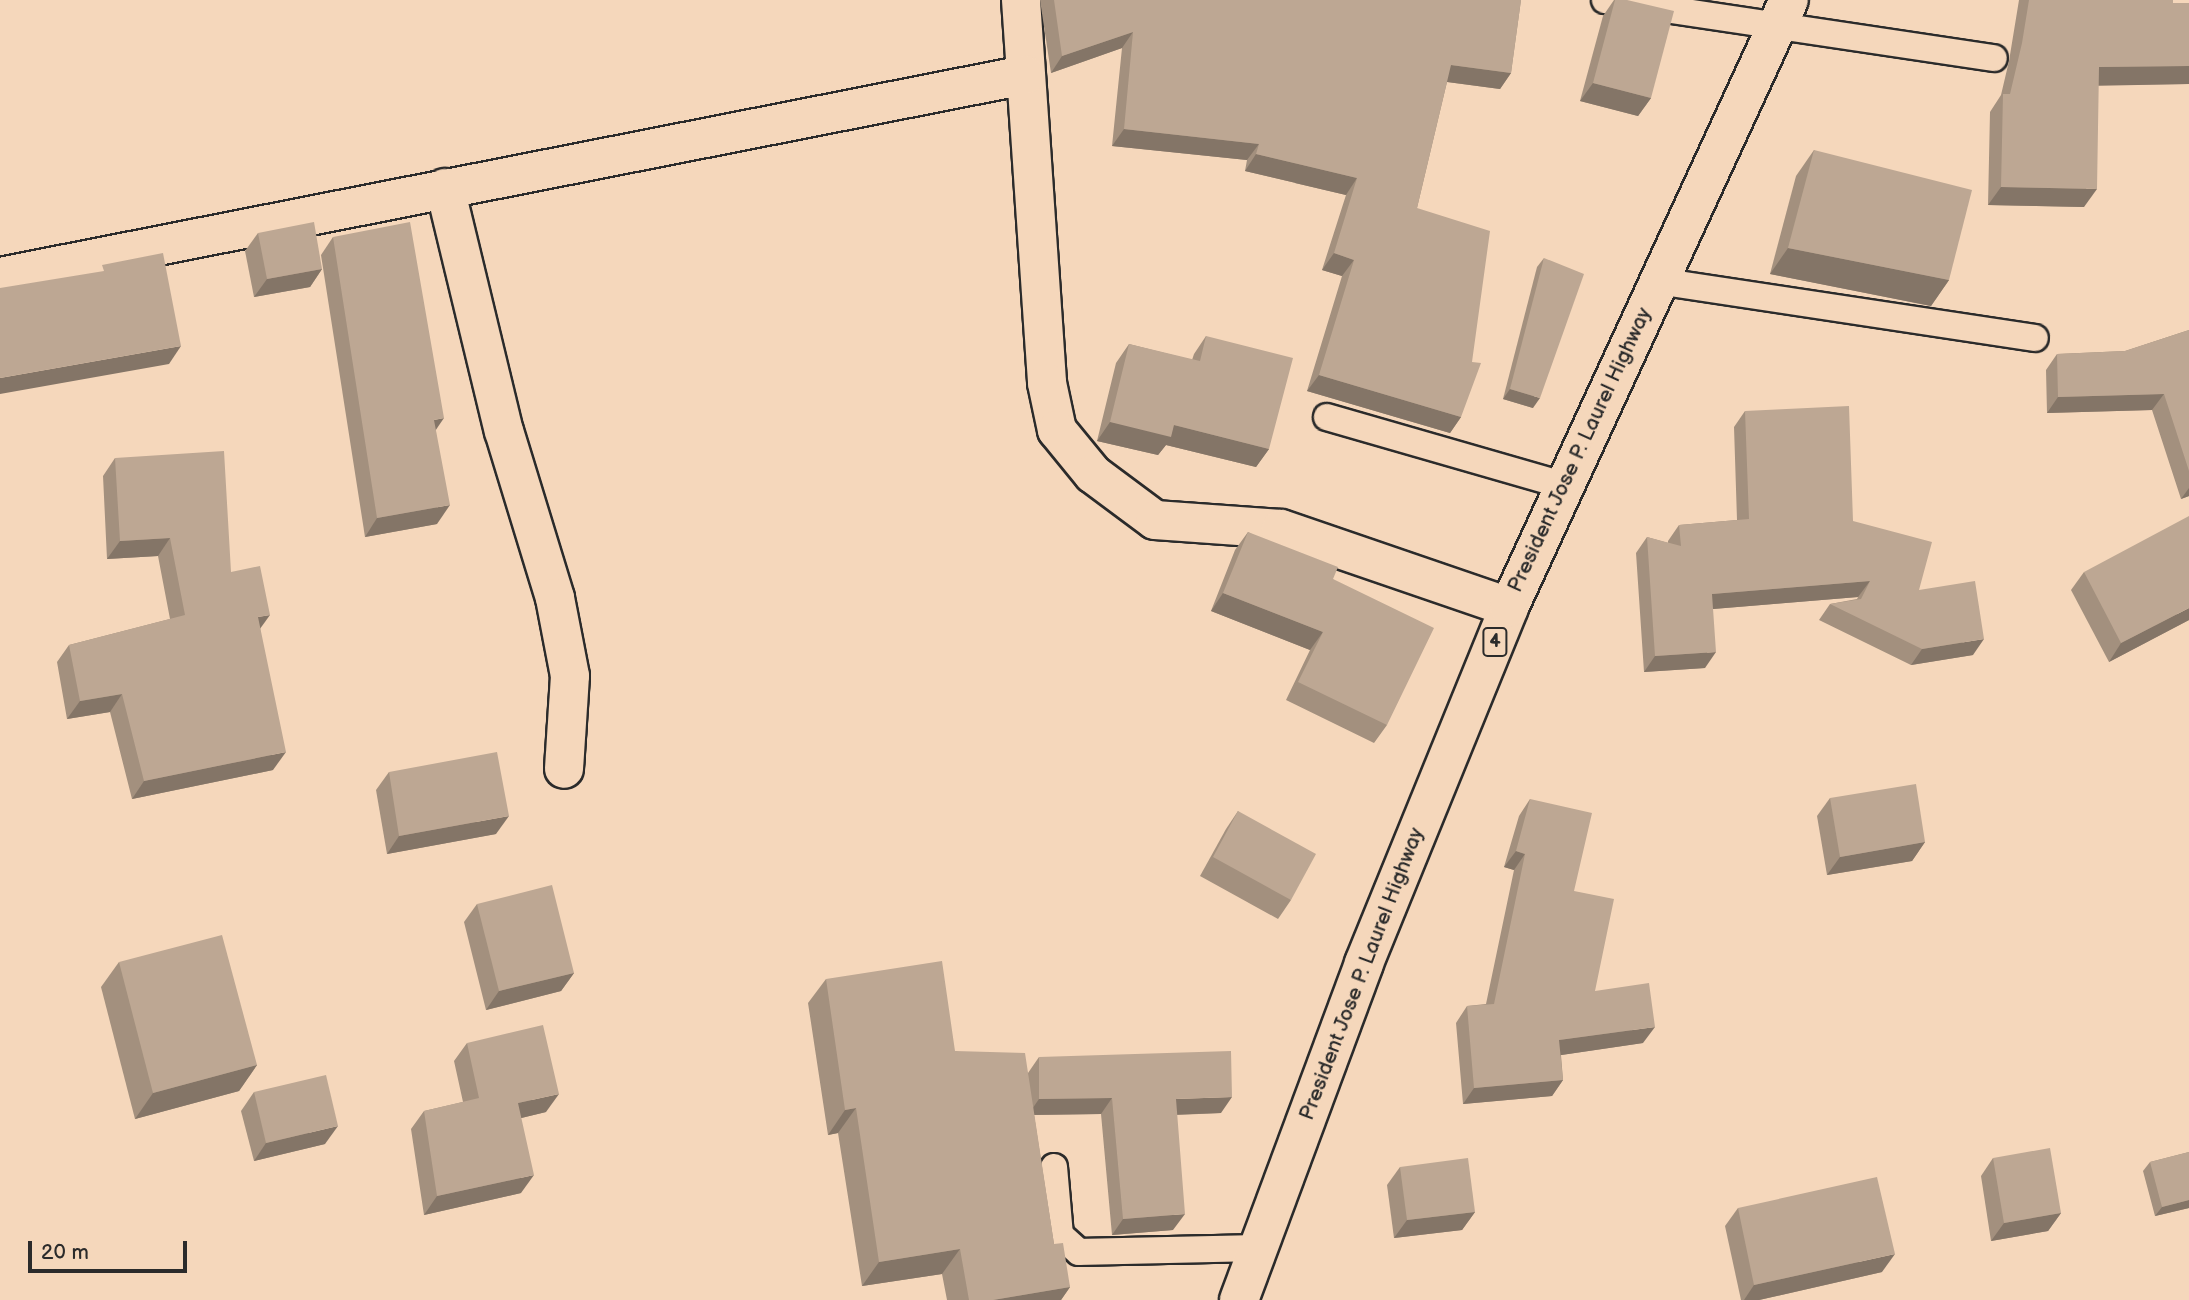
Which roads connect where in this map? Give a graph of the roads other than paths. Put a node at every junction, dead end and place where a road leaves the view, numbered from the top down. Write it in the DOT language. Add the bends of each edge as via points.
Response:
graph roads {
  1 [pos="1021,0"];
  2 [pos="1605,0"];
  3 [pos="1782,14"];
  4 [pos="1994,58"];
  5 [pos="1025,75"];
  6 [pos="445,188"];
  7 [pos="0,277"];
  8 [pos="1658,281"];
  9 [pos="2035,338"];
  10 [pos="1327,417"];
  11 [pos="1563,485"];
  12 [pos="1509,607"];
  13 [pos="564,769"];
  14 [pos="1054,1167"];
  15 [pos="1257,1248"];
  16 [pos="1238,1300"];
  1 -- 5 [label="main road"];
  2 -- 3 [label="lane"];
  3 -- 4 [label="lane"];
  3 -- 8 [label="main road, President Jose P. Laurel Highway / 4"];
  5 -- 6 [label="main road"];
  5 -- 12 [label="main road" via="1047,383 1058,429 1093,474 1155,520 1282,529"];
  6 -- 7 [label="main road"];
  6 -- 13 [label="main road" via="504,431 555,598 570,676"];
  8 -- 9 [label="lane"];
  8 -- 11 [label="main road, President Jose P. Laurel Highway / 4"];
  10 -- 11 [label="lane"];
  11 -- 12 [label="main road, President Jose P. Laurel Highway / 4"];
  12 -- 15 [label="main road, President Jose P. Laurel Highway / 4" via="1364,963"];
  14 -- 15 [label="lane" via="1060,1234 1079,1252"];
  15 -- 16 [label="main road, President Jose P. Laurel Highway / 4"];
}
